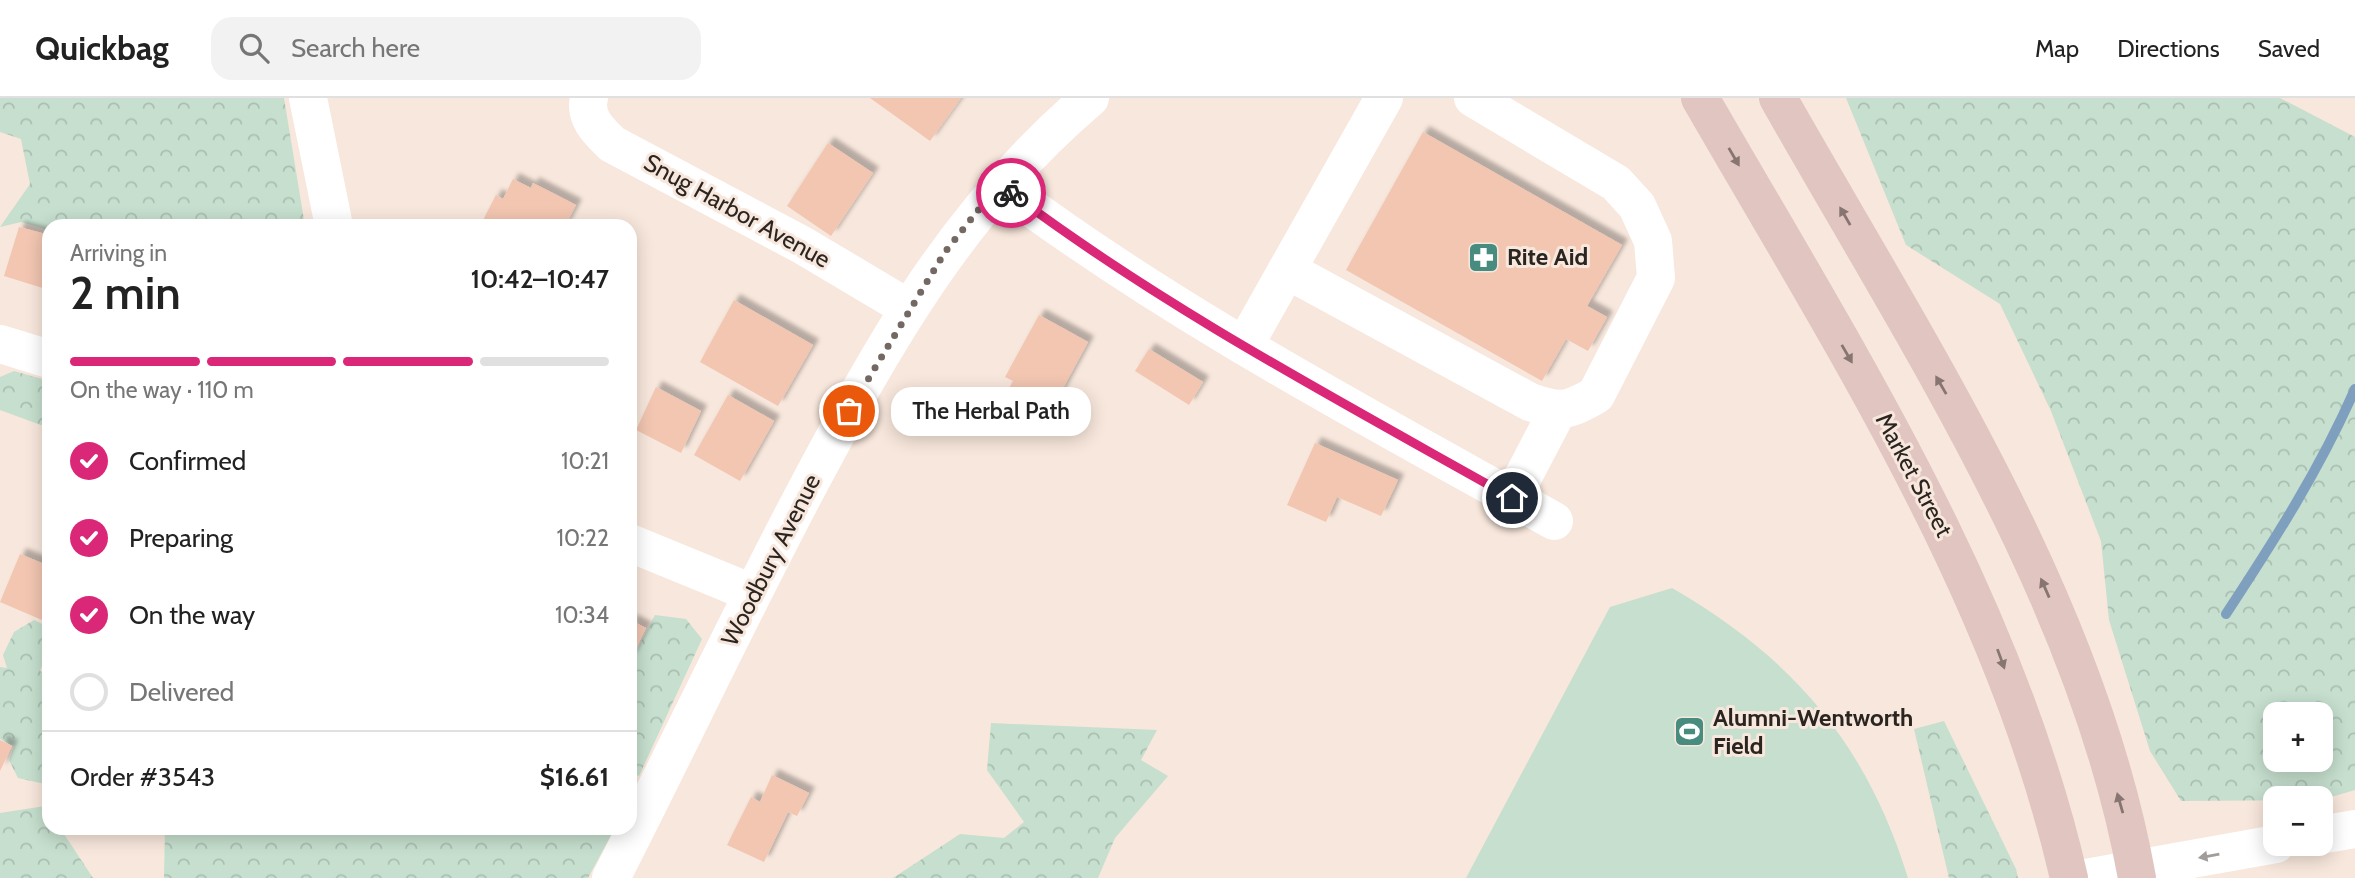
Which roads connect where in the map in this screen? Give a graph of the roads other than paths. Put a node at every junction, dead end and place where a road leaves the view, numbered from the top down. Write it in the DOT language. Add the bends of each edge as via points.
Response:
graph roads {
  1 [pos="307,98"];
  2 [pos="589,98"];
  3 [pos="1384,98"];
  4 [pos="1473,98"];
  5 [pos="1700,98"];
  6 [pos="1778,98"];
  7 [pos="1083,100"];
  8 [pos="999,184"];
  9 [pos="333,219"];
  10 [pos="1287,270"];
  11 [pos="908,308"];
  12 [pos="0,344"];
  13 [pos="1244,346"];
  14 [pos="42,357"];
  15 [pos="1557,412"];
  16 [pos="1512,498"];
  17 [pos="1554,522"];
  18 [pos="637,546"];
  19 [pos="752,593"];
  20 [pos="637,827"];
  21 [pos="2355,829"];
  22 [pos="2333,833"];
  23 [pos="633,835"];
  24 [pos="2263,847"];
  25 [pos="2136,874"];
  26 [pos="611,878"];
  27 [pos="2069,878"];
  28 [pos="2086,878"];
  1 -- 9 [label="street"];
  2 -- 11 [label="street, Snug Harbor Avenue" via="587,107 595,128 612,144"];
  3 -- 10 [label="street"];
  4 -- 15 [label="street" via="1616,183 1637,206 1653,241 1656,278 1596,395"];
  5 -- 27 [label="main road, Market Street, one-way" via="1876,404 1970,586 2020,712"];
  25 -- 6 [label="main road, one-way" via="2089,706 2022,539 1965,428"];
  7 -- 8 [label="street, Woodbury Avenue"];
  8 -- 11 [label="street, Woodbury Avenue"];
  8 -- 13 [label="street" via="1051,223"];
  10 -- 13 [label="street"];
  10 -- 15 [label="street" via="1530,402"];
  11 -- 19 [label="street, Woodbury Avenue"];
  12 -- 14 [label="street"];
  13 -- 16 [label="street"];
  15 -- 16 [label="street"];
  16 -- 17 [label="street"];
  18 -- 19 [label="street"];
  19 -- 20 [label="street, Woodbury Avenue"];
  21 -- 22 [label="street"];
  23 -- 26 [label="street, Woodbury Avenue"];
  24 -- 25 [label="street, one-way"];
  25 -- 28 [label="street"];
}
